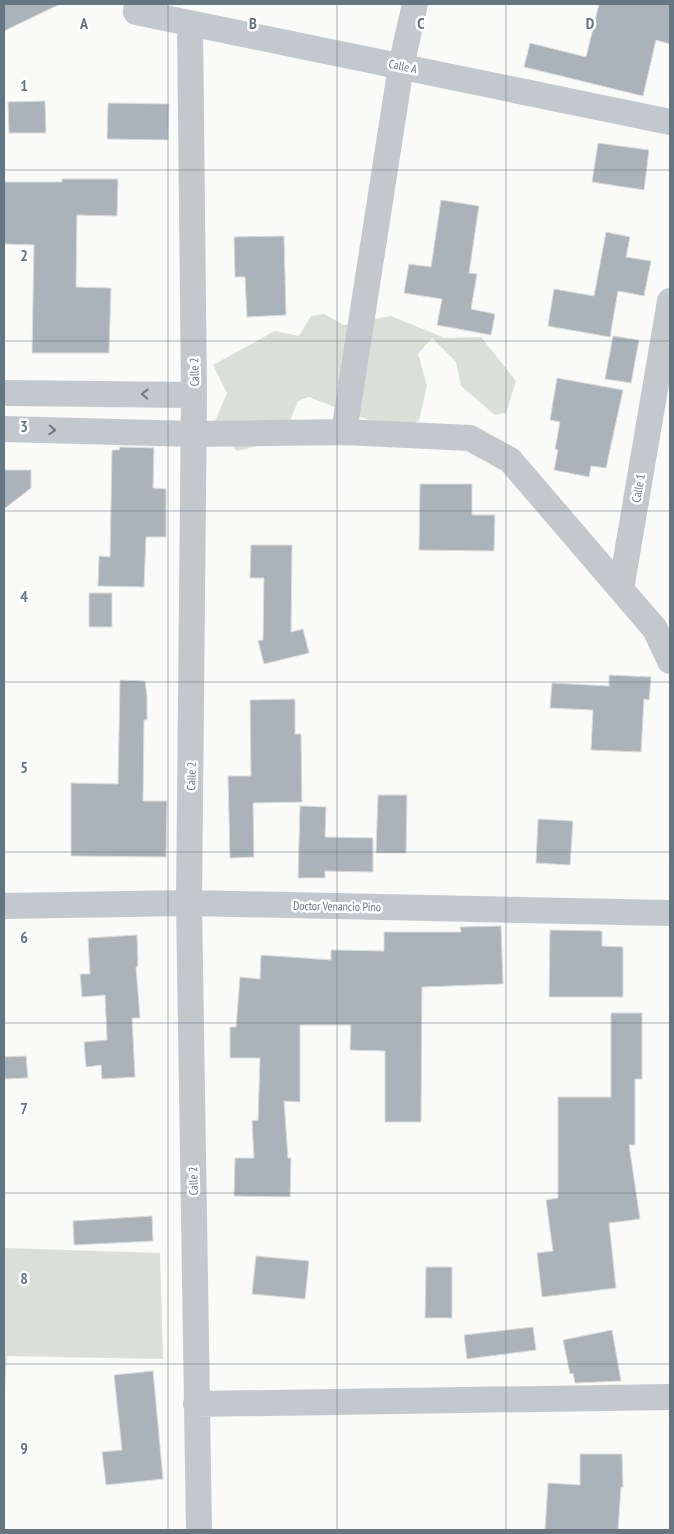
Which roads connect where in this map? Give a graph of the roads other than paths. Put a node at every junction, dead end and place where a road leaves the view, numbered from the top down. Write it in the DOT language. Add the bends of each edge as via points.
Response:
graph roads {
  1 [pos="414,4"];
  2 [pos="137,8"];
  3 [pos="190,23"];
  4 [pos="401,66"];
  5 [pos="670,122"];
  6 [pos="670,301"];
  7 [pos="4,393"];
  8 [pos="194,395"];
  9 [pos="4,429"];
  10 [pos="344,432"];
  11 [pos="194,434"];
  12 [pos="621,589"];
  13 [pos="670,661"];
  14 [pos="189,904"];
  15 [pos="4,906"];
  16 [pos="670,912"];
  17 [pos="670,1397"];
  18 [pos="196,1404"];
  19 [pos="199,1530"];
  1 -- 4 [label="street"];
  2 -- 3 [label="street, Calle A"];
  3 -- 4 [label="street, Calle A"];
  3 -- 8 [label="street, Calle 2"];
  4 -- 5 [label="street, Calle A"];
  4 -- 10 [label="street"];
  6 -- 12 [label="street, Calle 1"];
  8 -- 7 [label="street, one-way"];
  8 -- 11 [label="street, Calle 2"];
  9 -- 11 [label="street, one-way"];
  10 -- 11 [label="street"];
  10 -- 12 [label="street" via="470,438 510,460"];
  11 -- 14 [label="street, Calle 2"];
  12 -- 13 [label="street" via="655,629"];
  14 -- 15 [label="street, Doctor Venancio Pino"];
  14 -- 16 [label="street, Doctor Venancio Pino"];
  14 -- 18 [label="street, Calle 2"];
  17 -- 18 [label="street"];
  18 -- 19 [label="street, Calle 2"];
}
